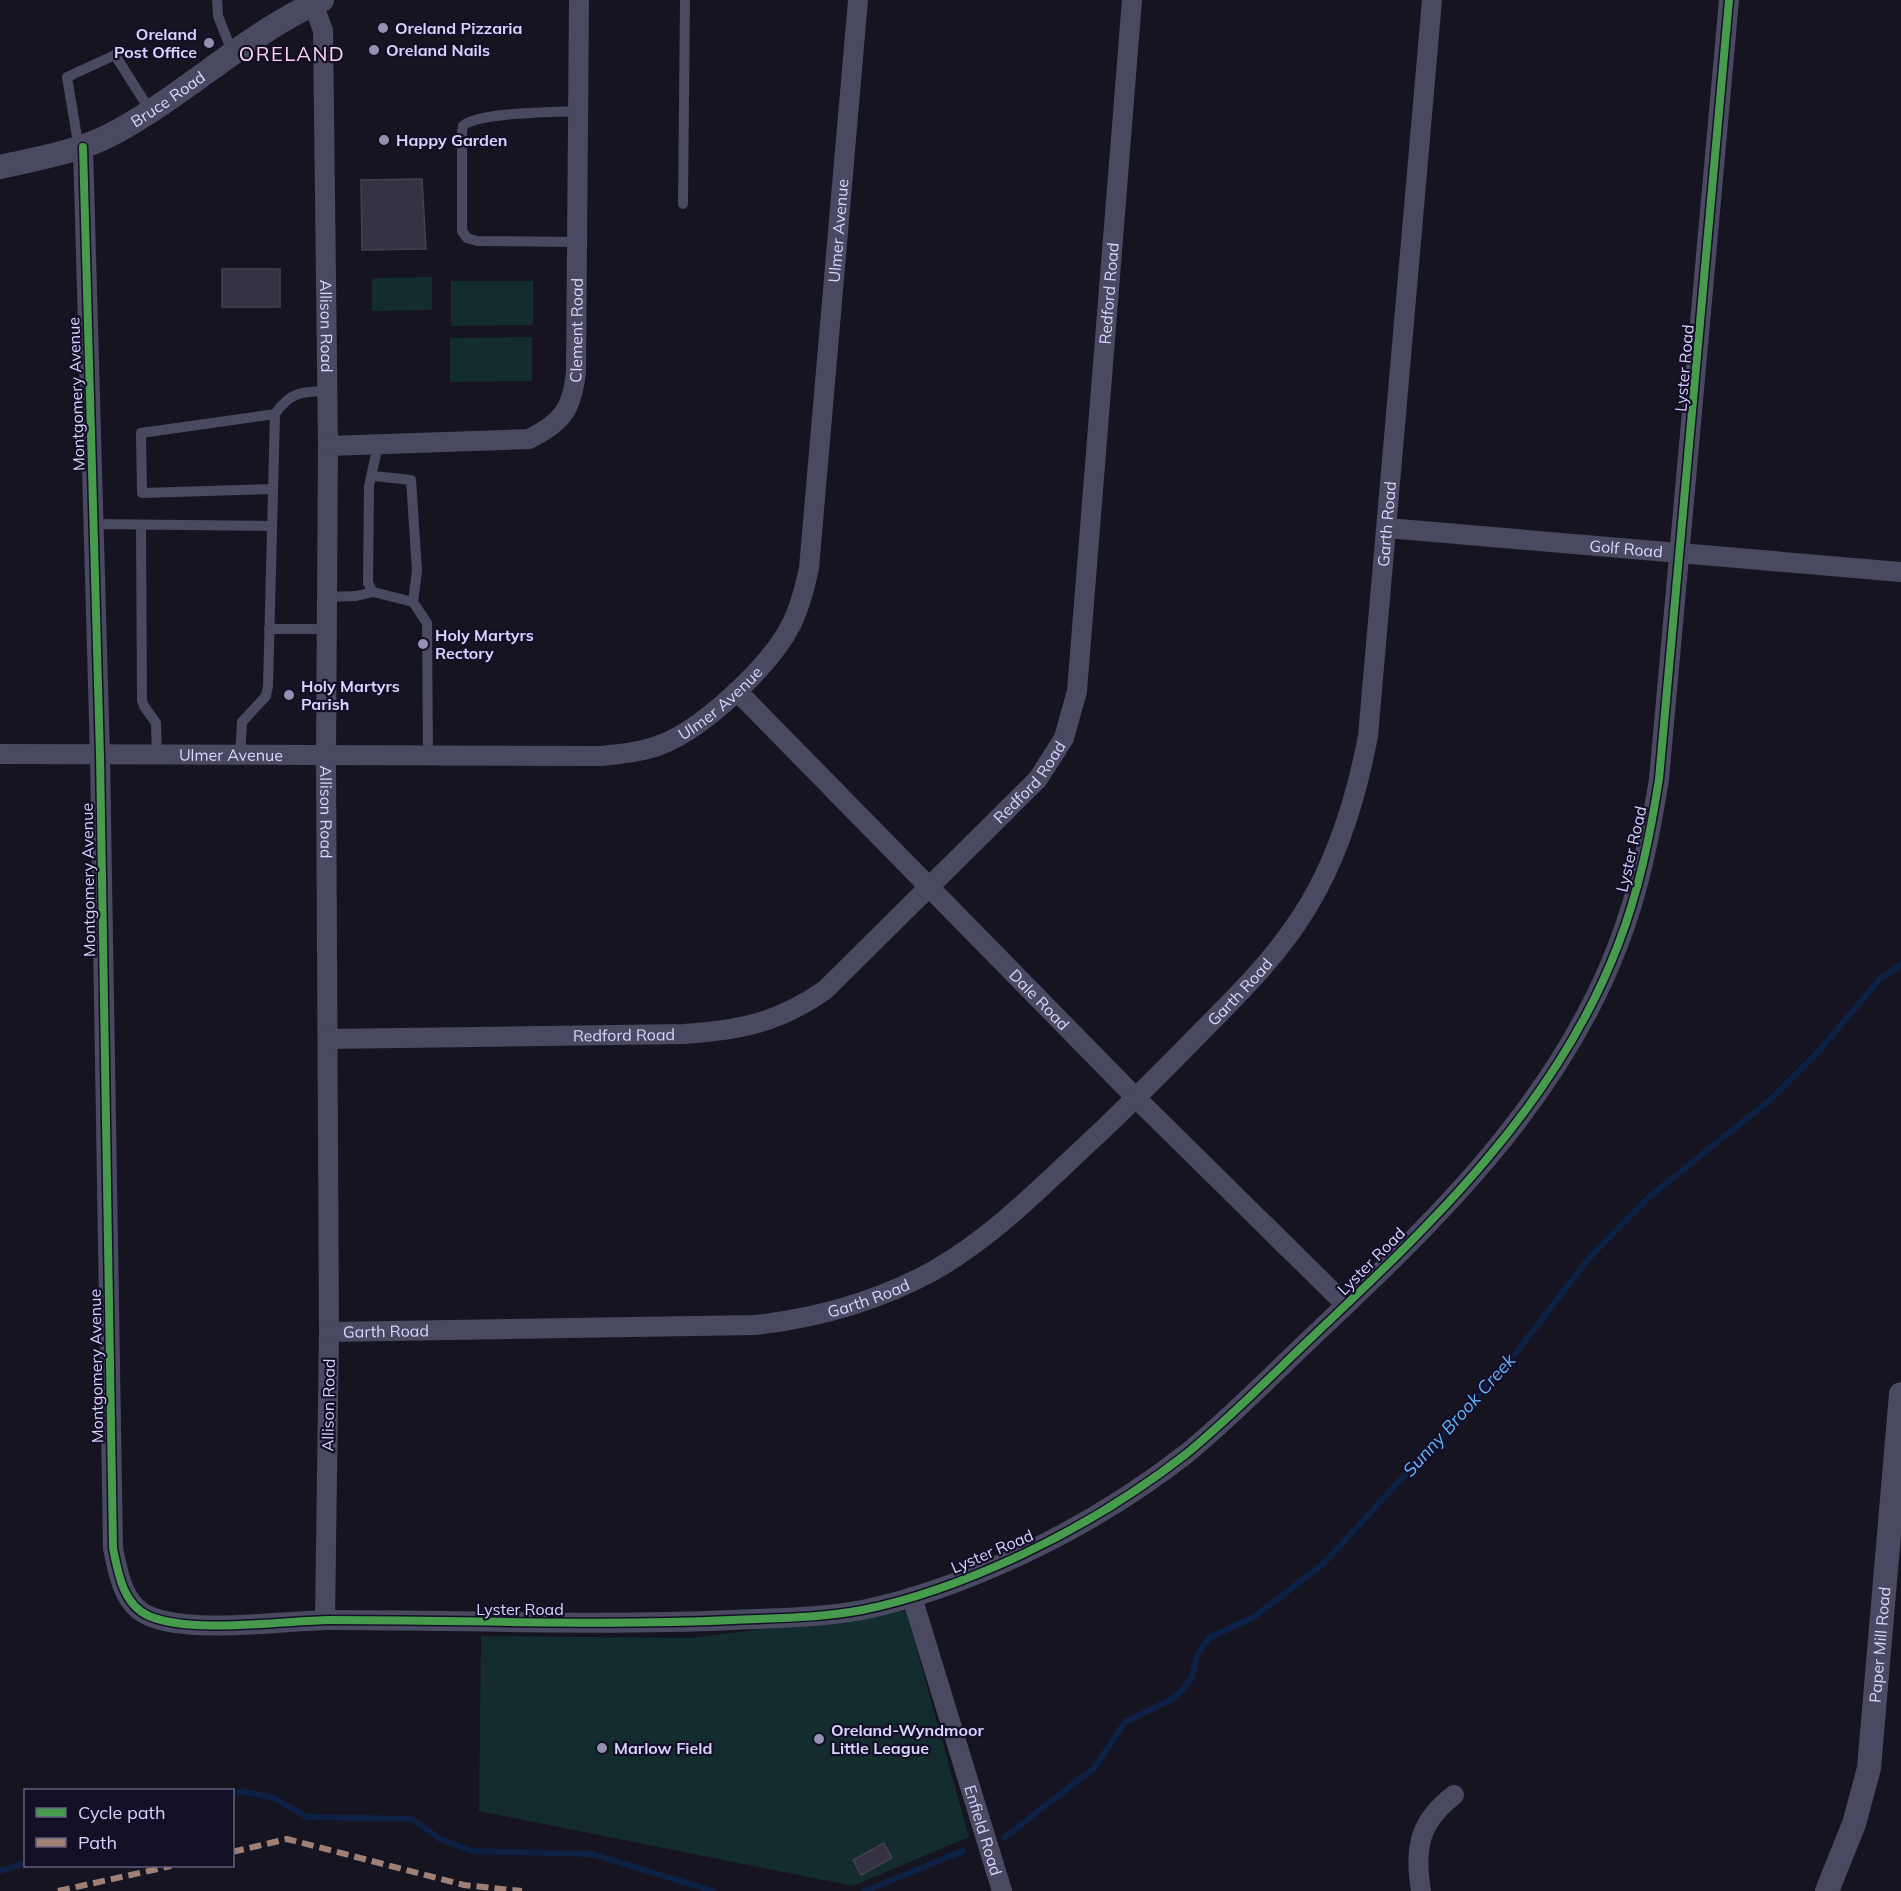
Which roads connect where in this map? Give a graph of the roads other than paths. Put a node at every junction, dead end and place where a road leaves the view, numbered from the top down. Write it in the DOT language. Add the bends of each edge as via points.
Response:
graph roads {
  1 [pos="217,0"];
  2 [pos="579,0"];
  3 [pos="685,0"];
  4 [pos="858,0"];
  5 [pos="1132,0"];
  6 [pos="1432,0"];
  7 [pos="1729,0"];
  8 [pos="318,2"];
  9 [pos="232,54"];
  10 [pos="578,111"];
  11 [pos="151,112"];
  12 [pos="81,148"];
  13 [pos="0,167"];
  14 [pos="682,204"];
  15 [pos="577,242"];
  16 [pos="328,391"];
  17 [pos="275,414"];
  18 [pos="378,445"];
  19 [pos="328,446"];
  20 [pos="374,476"];
  21 [pos="273,489"];
  22 [pos="93,524"];
  23 [pos="141,525"];
  24 [pos="272,526"];
  25 [pos="1387,528"];
  26 [pos="1681,552"];
  27 [pos="1901,572"];
  28 [pos="371,587"];
  29 [pos="327,597"];
  30 [pos="413,602"];
  31 [pos="270,629"];
  32 [pos="327,629"];
  33 [pos="737,691"];
  34 [pos="0,754"];
  35 [pos="100,756"];
  36 [pos="157,757"];
  37 [pos="240,757"];
  38 [pos="326,757"];
  39 [pos="428,757"];
  40 [pos="928,887"];
  41 [pos="328,1039"];
  42 [pos="1136,1098"];
  43 [pos="1346,1305"];
  44 [pos="329,1332"];
  45 [pos="1901,1394"];
  46 [pos="1899,1436"];
  47 [pos="912,1597"];
  48 [pos="135,1608"];
  49 [pos="325,1620"];
  50 [pos="1454,1795"];
  51 [pos="1002,1891"];
  52 [pos="1421,1891"];
  53 [pos="1827,1891"];
  1 -- 9 [label="lane" via="218,16"];
  2 -- 10 [label="street, Clement Road"];
  3 -- 14 [label="lane"];
  4 -- 33 [label="street, Ulmer Avenue" via="809,568 791,626"];
  5 -- 40 [label="street, Redford Road" via="1083,637 1072,718 1038,779"];
  6 -- 25 [label="street, Garth Road"];
  7 -- 26 [label="street, Lyster Road"];
  8 -- 9 [label="street, Bruce Road"];
  8 -- 16 [label="street, Allison Road" via="322,30"];
  9 -- 11 [label="street, Bruce Road"];
  10 -- 15 [label="street, Clement Road"];
  10 -- 15 [label="lane" via="523,112 471,120 462,132 462,231 467,238"];
  11 -- 12 [label="street, Bruce Road"];
  11 -- 12 [label="lane" via="114,55 67,77"];
  12 -- 13 [label="street, Bruce Road"];
  12 -- 22 [label="street, Montgomery Avenue"];
  15 -- 18 [label="street, Clement Road" via="576,372 573,396 559,419 529,439"];
  16 -- 17 [label="lane" via="304,391 284,401"];
  16 -- 19 [label="street, Allison Road"];
  17 -- 21 [label="lane"];
  17 -- 21 [label="lane" via="141,434 142,493"];
  18 -- 19 [label="street, Clement Road"];
  18 -- 20 [label="lane"];
  19 -- 29 [label="street, Allison Road"];
  20 -- 28 [label="lane" via="369,486"];
  20 -- 30 [label="lane" via="411,480 417,571"];
  21 -- 24 [label="lane"];
  22 -- 23 [label="lane"];
  22 -- 35 [label="street, Montgomery Avenue"];
  23 -- 24 [label="lane"];
  23 -- 36 [label="lane" via="142,700 156,723"];
  24 -- 31 [label="lane"];
  25 -- 26 [label="street, Golf Road"];
  25 -- 42 [label="street, Garth Road" via="1368,736 1356,791 1327,869 1268,965"];
  26 -- 27 [label="street, Golf Road"];
  26 -- 43 [label="street, Lyster Road" via="1651,833 1619,944 1597,995 1550,1078 1503,1143"];
  28 -- 29 [label="lane" via="356,596"];
  28 -- 30 [label="lane"];
  29 -- 32 [label="street, Allison Road"];
  30 -- 39 [label="lane" via="427,623"];
  31 -- 32 [label="lane"];
  31 -- 37 [label="lane" via="266,696 242,722"];
  32 -- 38 [label="street, Allison Road"];
  33 -- 39 [label="street, Ulmer Avenue" via="678,736 623,754"];
  33 -- 40 [label="street, Dale Road"];
  34 -- 35 [label="street, Ulmer Avenue"];
  35 -- 36 [label="street, Ulmer Avenue"];
  35 -- 48 [label="street, Montgomery Avenue" via="113,1548 117,1572"];
  36 -- 37 [label="street, Ulmer Avenue"];
  37 -- 38 [label="street, Ulmer Avenue"];
  38 -- 39 [label="street, Ulmer Avenue"];
  38 -- 41 [label="street, Allison Road"];
  40 -- 41 [label="street, Redford Road" via="825,990 804,1005 761,1024 684,1034"];
  40 -- 42 [label="street, Dale Road"];
  41 -- 44 [label="street, Allison Road"];
  42 -- 43 [label="street, Dale Road"];
  42 -- 44 [label="street, Garth Road" via="990,1233 932,1272 857,1304 756,1325"];
  43 -- 47 [label="street, Lyster Road" via="1213,1431 1149,1482 1040,1546"];
  44 -- 49 [label="street, Allison Road"];
  45 -- 46 [label="street, Paper Mill Road"];
  46 -- 53 [label="street, Paper Mill Road" via="1869,1768 1854,1824"];
  47 -- 49 [label="street, Lyster Road" via="811,1617 697,1621"];
  47 -- 51 [label="street, Enfield Road"];
  48 -- 49 [label="street, Lyster Road" via="150,1617 190,1625"];
  50 -- 52 [label="street" via="1432,1815 1423,1832 1418,1853"];
}
